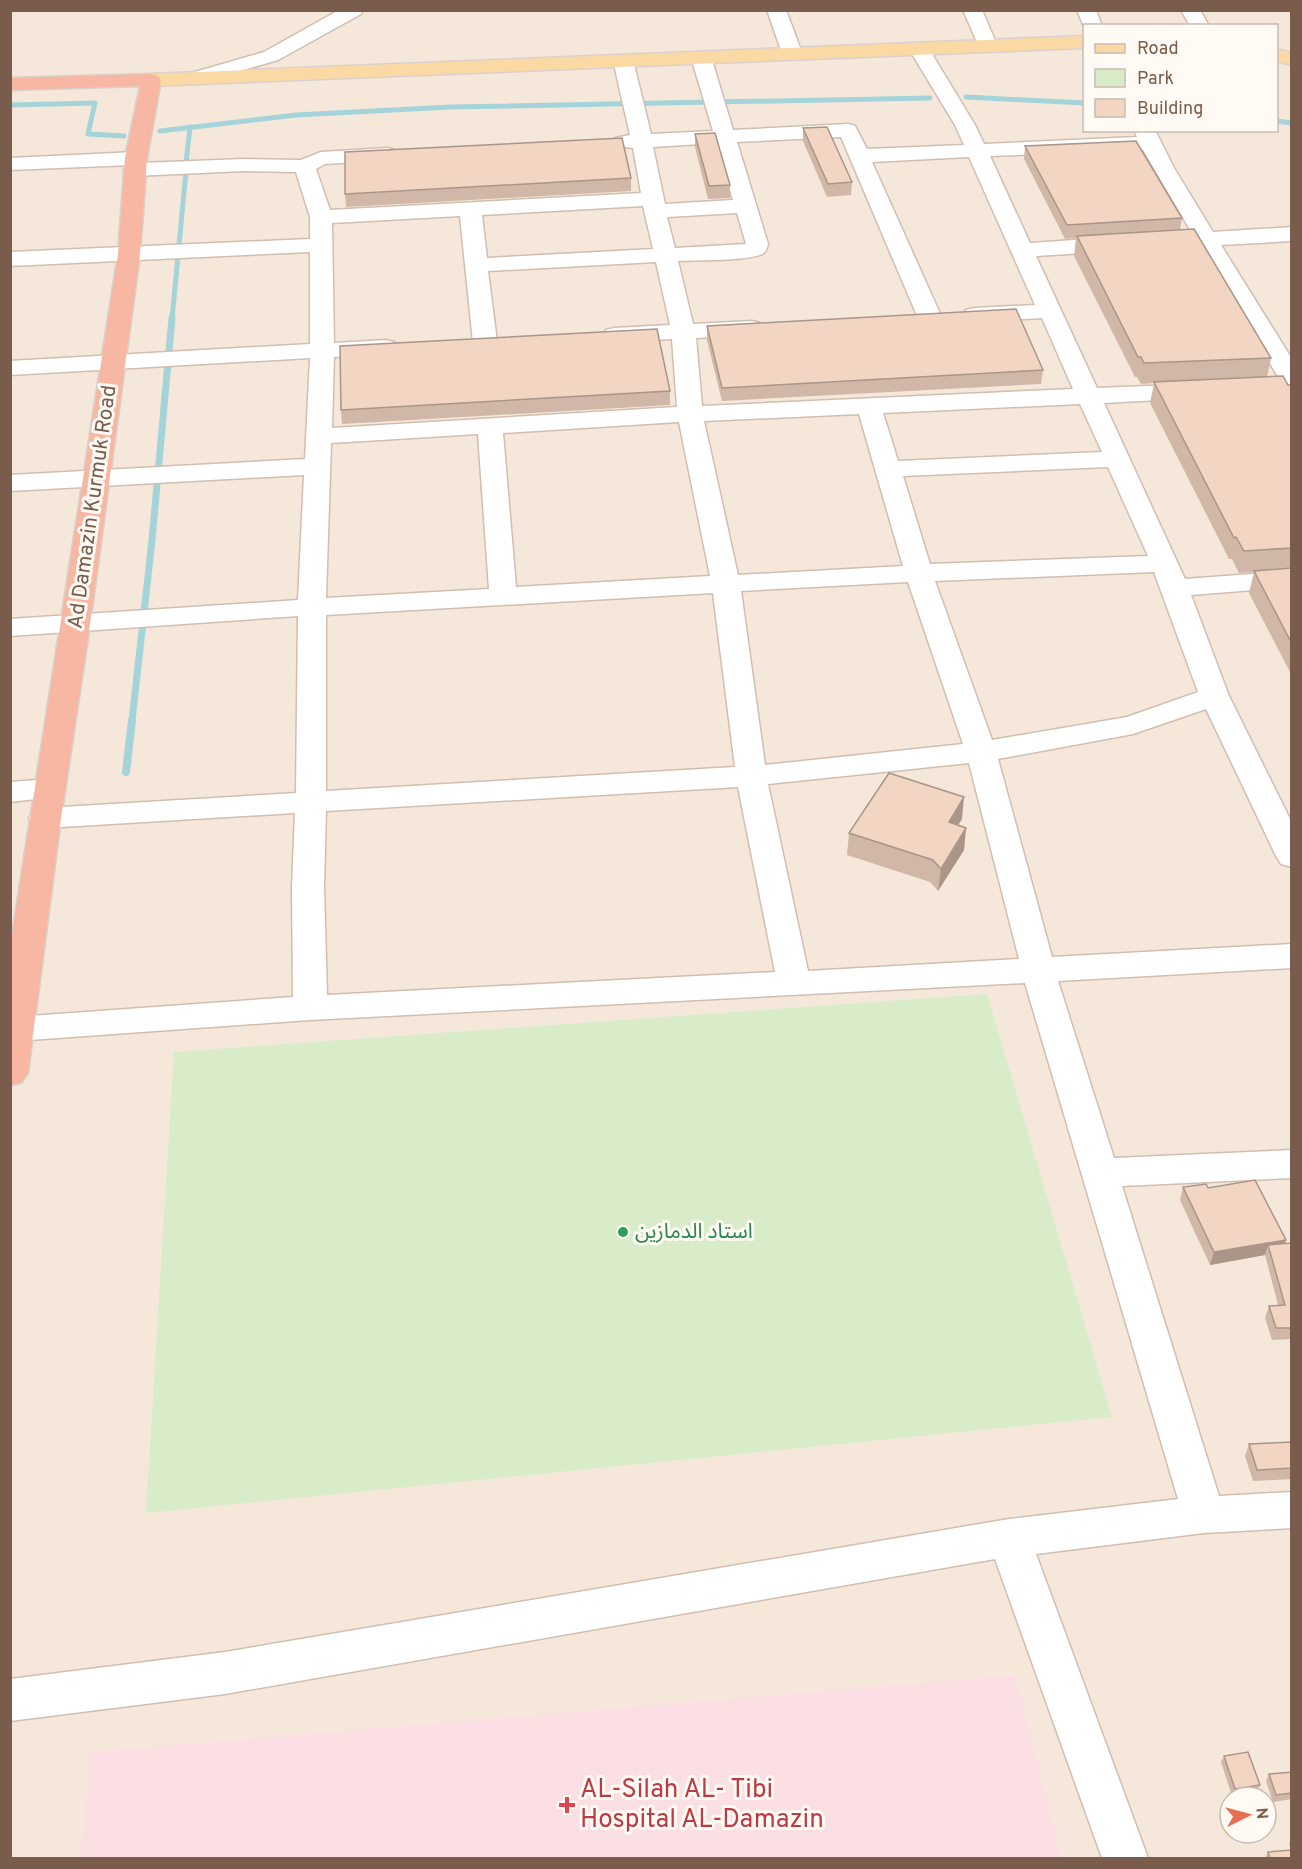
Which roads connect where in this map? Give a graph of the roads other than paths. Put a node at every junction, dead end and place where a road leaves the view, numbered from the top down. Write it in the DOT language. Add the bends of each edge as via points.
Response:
graph roads {
  1 [pos="354,10"];
  2 [pos="776,10"];
  3 [pos="972,10"];
  4 [pos="1086,10"];
  5 [pos="1190,10"];
  6 [pos="1092,24"];
  7 [pos="1199,24"];
  8 [pos="1083,42"];
  9 [pos="987,45"];
  10 [pos="920,49"];
  11 [pos="792,53"];
  12 [pos="701,57"];
  13 [pos="623,60"];
  14 [pos="195,78"];
  15 [pos="151,80"];
  16 [pos="10,84"];
  17 [pos="725,136"];
  18 [pos="1147,137"];
  19 [pos="642,141"];
  20 [pos="606,143"];
  21 [pos="977,151"];
  22 [pos="405,154"];
  23 [pos="860,156"];
  24 [pos="10,164"];
  25 [pos="135,164"];
  26 [pos="304,166"];
  27 [pos="653,205"];
  28 [pos="746,206"];
  29 [pos="470,209"];
  30 [pos="321,217"];
  31 [pos="1292,234"];
  32 [pos="1206,238"];
  33 [pos="1171,241"];
  34 [pos="1137,243"];
  35 [pos="321,245"];
  36 [pos="1021,250"];
  37 [pos="664,254"];
  38 [pos="129,255"];
  39 [pos="10,259"];
  40 [pos="476,265"];
  41 [pos="1050,311"];
  42 [pos="777,326"];
  43 [pos="683,331"];
  44 [pos="590,337"];
  45 [pos="485,342"];
  46 [pos="403,346"];
  47 [pos="322,351"];
  48 [pos="113,364"];
  49 [pos="10,368"];
  50 [pos="1292,380"];
  51 [pos="1220,390"];
  52 [pos="1089,395"];
  53 [pos="869,406"];
  54 [pos="690,414"];
  55 [pos="490,427"];
  56 [pos="319,436"];
  57 [pos="1118,459"];
  58 [pos="318,466"];
  59 [pos="888,469"];
  60 [pos="97,477"];
  61 [pos="10,483"];
  62 [pos="919,573"];
  63 [pos="1169,576"];
  64 [pos="1292,579"];
  65 [pos="726,585"];
  66 [pos="503,597"];
  67 [pos="312,607"];
  68 [pos="76,624"];
  69 [pos="10,628"];
  70 [pos="1214,696"];
  71 [pos="981,752"];
  72 [pos="751,776"];
  73 [pos="10,792"];
  74 [pos="311,801"];
  75 [pos="47,803"];
  76 [pos="1282,816"];
  77 [pos="1292,856"];
  78 [pos="1292,956"];
  79 [pos="1038,969"];
  80 [pos="794,982"];
  81 [pos="15,1008"];
  82 [pos="310,1008"];
  83 [pos="10,1073"];
  84 [pos="1292,1164"];
  85 [pos="1100,1173"];
  86 [pos="1292,1510"];
  87 [pos="1204,1515"];
  88 [pos="1009,1538"];
  89 [pos="10,1700"];
  90 [pos="1125,1858"];
  1 -- 14 [label="street" via="271,56"];
  2 -- 11 [label="street"];
  3 -- 9 [label="street"];
  4 -- 6 [label="street"];
  5 -- 7 [label="street"];
  8 -- 9 [label="main road"];
  9 -- 10 [label="main road"];
  10 -- 11 [label="main road"];
  10 -- 21 [label="street"];
  11 -- 12 [label="main road"];
  12 -- 13 [label="main road"];
  12 -- 17 [label="street"];
  13 -- 14 [label="main road"];
  13 -- 19 [label="street"];
  14 -- 15 [label="main road"];
  15 -- 16 [label="highway"];
  15 -- 25 [label="highway, Ad Damazin Kurmuk Road"];
  17 -- 19 [label="street"];
  17 -- 23 [label="street" via="845,120"];
  17 -- 28 [label="street"];
  18 -- 21 [label="street"];
  18 -- 32 [label="street"];
  19 -- 20 [label="street"];
  19 -- 27 [label="street"];
  21 -- 23 [label="street"];
  21 -- 36 [label="street"];
  22 -- 26 [label="street" via="321,158"];
  23 -- 41 [label="street" via="918,319"];
  24 -- 25 [label="street"];
  25 -- 26 [label="street"];
  25 -- 38 [label="highway, Ad Damazin Kurmuk Road"];
  26 -- 30 [label="street"];
  27 -- 28 [label="street"];
  27 -- 29 [label="street"];
  27 -- 37 [label="street"];
  28 -- 37 [label="street" via="758,244 752,250"];
  29 -- 30 [label="street"];
  29 -- 40 [label="street"];
  30 -- 35 [label="street"];
  31 -- 32 [label="street"];
  32 -- 33 [label="street"];
  32 -- 50 [label="street"];
  34 -- 36 [label="street"];
  35 -- 38 [label="street"];
  35 -- 47 [label="street"];
  36 -- 41 [label="street"];
  37 -- 40 [label="street"];
  37 -- 43 [label="street"];
  38 -- 39 [label="street"];
  38 -- 48 [label="highway, Ad Damazin Kurmuk Road"];
  40 -- 45 [label="street"];
  41 -- 52 [label="street"];
  42 -- 43 [label="street"];
  43 -- 44 [label="street"];
  43 -- 54 [label="street"];
  46 -- 47 [label="street"];
  47 -- 48 [label="street"];
  47 -- 56 [label="street"];
  48 -- 49 [label="street"];
  48 -- 60 [label="highway, Ad Damazin Kurmuk Road"];
  51 -- 52 [label="street"];
  52 -- 53 [label="street"];
  52 -- 57 [label="street"];
  53 -- 54 [label="street"];
  53 -- 59 [label="street"];
  54 -- 55 [label="street"];
  54 -- 65 [label="street"];
  55 -- 56 [label="street"];
  55 -- 66 [label="street"];
  56 -- 58 [label="street"];
  57 -- 59 [label="street"];
  57 -- 63 [label="street"];
  58 -- 60 [label="street"];
  58 -- 67 [label="street"];
  59 -- 62 [label="street"];
  60 -- 61 [label="street"];
  60 -- 68 [label="highway, Ad Damazin Kurmuk Road"];
  62 -- 63 [label="street"];
  62 -- 65 [label="street"];
  62 -- 71 [label="street"];
  63 -- 64 [label="street"];
  63 -- 70 [label="street"];
  65 -- 66 [label="street"];
  65 -- 72 [label="street"];
  66 -- 67 [label="street"];
  67 -- 68 [label="street"];
  67 -- 74 [label="street"];
  68 -- 69 [label="street"];
  68 -- 75 [label="highway, Ad Damazin Kurmuk Road"];
  70 -- 71 [label="street" via="1133,725"];
  70 -- 76 [label="street"];
  71 -- 72 [label="street"];
  71 -- 79 [label="street"];
  72 -- 74 [label="street"];
  72 -- 80 [label="street"];
  73 -- 75 [label="street"];
  74 -- 75 [label="street"];
  74 -- 82 [label="street"];
  75 -- 81 [label="highway, Ad Damazin Kurmuk Road"];
  76 -- 77 [label="street"];
  78 -- 79 [label="street"];
  79 -- 80 [label="street"];
  79 -- 85 [label="street"];
  80 -- 82 [label="street"];
  81 -- 82 [label="street"];
  81 -- 83 [label="highway, Ad Damazin Kurmuk Road"];
  84 -- 85 [label="street"];
  85 -- 87 [label="street"];
  86 -- 87 [label="street"];
  87 -- 88 [label="street"];
  88 -- 89 [label="street" via="225,1673"];
  88 -- 90 [label="street"];
}
